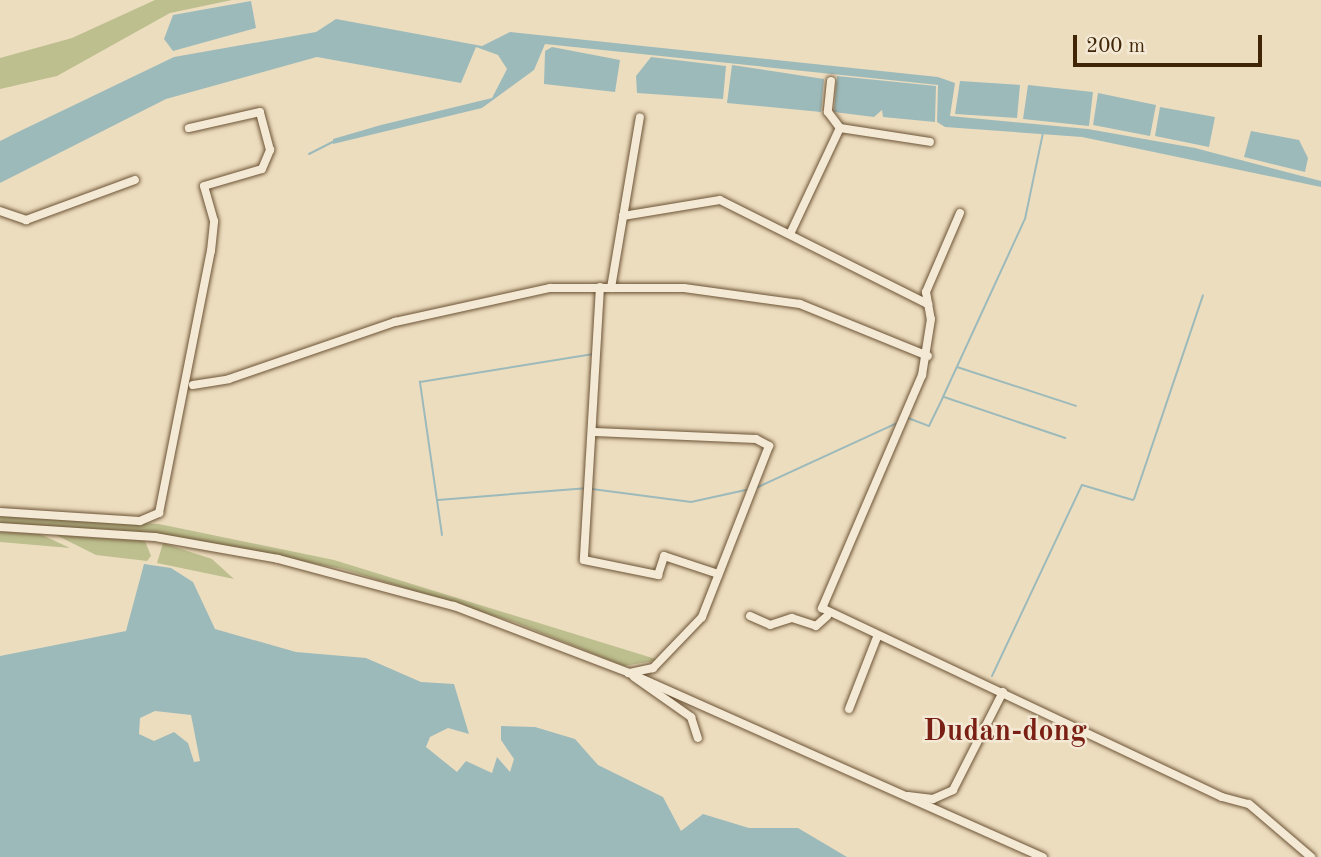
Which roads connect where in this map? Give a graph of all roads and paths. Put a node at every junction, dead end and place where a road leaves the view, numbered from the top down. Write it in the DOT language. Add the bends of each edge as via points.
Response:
graph roads {
  1 [pos="831,80"];
  2 [pos="640,117"];
  3 [pos="189,128"];
  4 [pos="840,128"];
  5 [pos="930,142"];
  6 [pos="135,180"];
  7 [pos="0,211"];
  8 [pos="960,214"];
  9 [pos="623,216"];
  10 [pos="791,232"];
  11 [pos="600,287"];
  12 [pos="611,288"];
  13 [pos="928,304"];
  14 [pos="928,356"];
  15 [pos="193,386"];
  16 [pos="595,432"];
  17 [pos="0,512"];
  18 [pos="0,527"];
  19 [pos="715,573"];
  20 [pos="750,616"];
  21 [pos="827,616"];
  22 [pos="877,637"];
  23 [pos="629,673"];
  24 [pos="1003,692"];
  25 [pos="849,709"];
  26 [pos="698,738"];
  27 [pos="905,797"];
  28 [pos="1043,857"];
  29 [pos="1311,857"];
  1 -- 4 [label="street" via="828,112"];
  2 -- 9 [label="street"];
  3 -- 17 [label="street" via="260,112 270,150 262,169 204,186 214,222 211,251 159,513 140,521"];
  4 -- 5 [label="street"];
  4 -- 10 [label="street"];
  6 -- 7 [label="street" via="26,220"];
  8 -- 13 [label="street" via="926,292"];
  9 -- 10 [label="street" via="720,200"];
  9 -- 12 [label="street"];
  10 -- 13 [label="street"];
  11 -- 12 [label="street"];
  11 -- 15 [label="street" via="511,292 324,341 241,375"];
  11 -- 16 [label="street"];
  12 -- 14 [label="street" via="684,288 800,304"];
  13 -- 14 [label="street"];
  14 -- 21 [label="street" via="825,600"];
  16 -- 19 [label="street" via="584,560 658,575 664,556"];
  16 -- 19 [label="street" via="768,443"];
  18 -- 23 [label="street" via="155,537 278,559 454,606"];
  19 -- 23 [label="street" via="702,617 688,635 653,668"];
  20 -- 21 [label="street" via="770,625 792,618 816,626"];
  21 -- 22 [label="street"];
  22 -- 24 [label="street"];
  22 -- 25 [label="street"];
  23 -- 26 [label="street" via="691,717"];
  23 -- 27 [label="street"];
  24 -- 27 [label="street" via="953,790 933,799"];
  24 -- 29 [label="street" via="1249,804"];
  27 -- 28 [label="street"];
}
